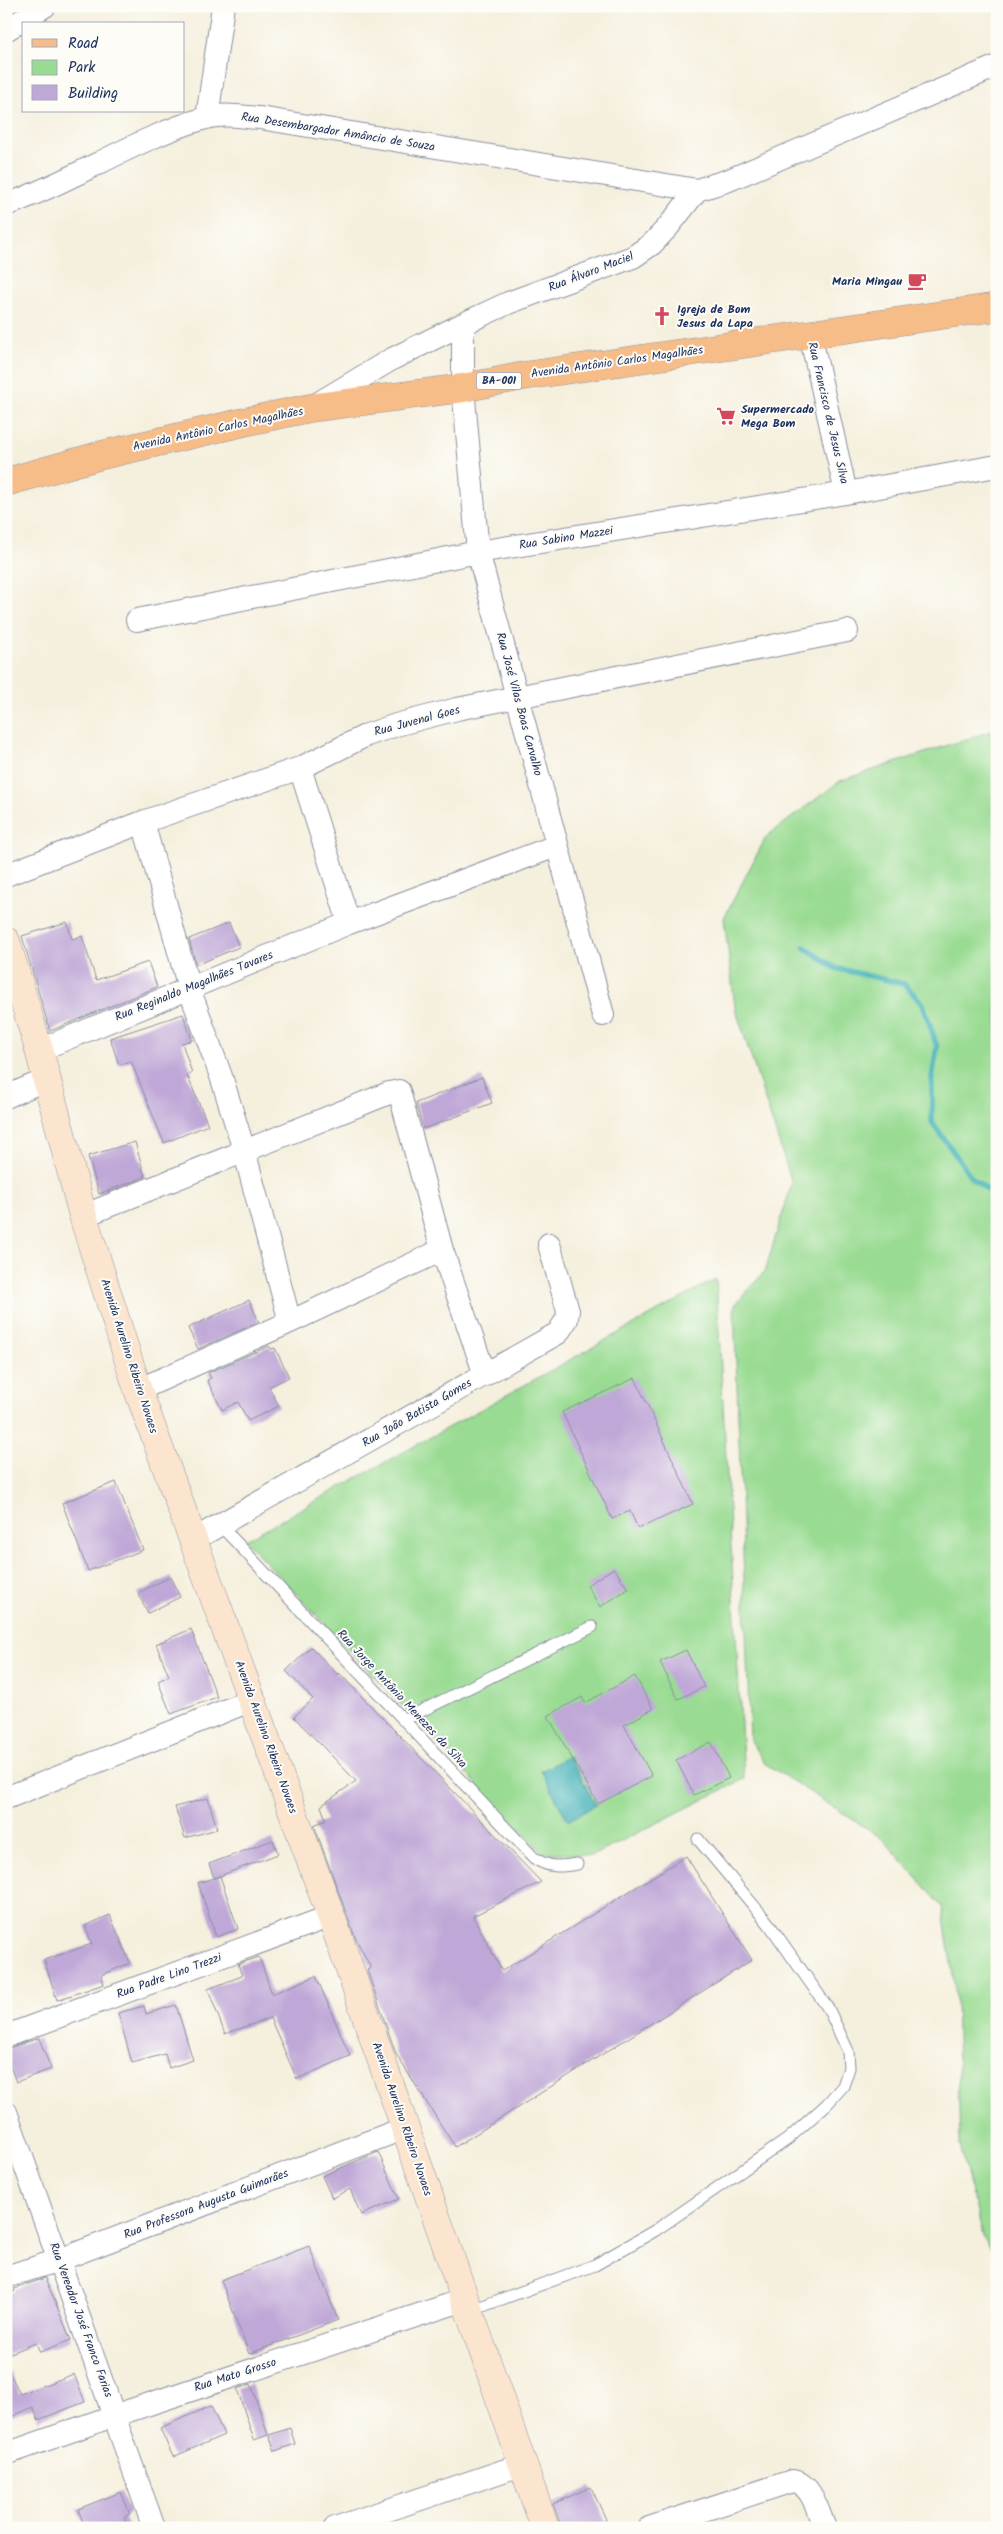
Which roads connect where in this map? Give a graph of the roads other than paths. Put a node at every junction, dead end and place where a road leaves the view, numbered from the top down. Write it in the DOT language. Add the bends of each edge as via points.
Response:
graph roads {
  1 [pos="45,6"];
  2 [pos="223,6"];
  3 [pos="6,30"];
  4 [pos="997,66"];
  5 [pos="208,118"];
  6 [pos="697,190"];
  7 [pos="6,205"];
  8 [pos="997,307"];
  9 [pos="462,324"];
  10 [pos="810,334"];
  11 [pos="463,388"];
  12 [pos="310,408"];
  13 [pos="997,466"];
  14 [pos="8,478"];
  15 [pos="846,493"];
  16 [pos="478,552"];
  17 [pos="137,620"];
  18 [pos="848,631"];
  19 [pos="518,697"];
  20 [pos="300,768"];
  21 [pos="143,822"];
  22 [pos="556,846"];
  23 [pos="6,875"];
  24 [pos="349,923"];
  25 [pos="6,941"];
  26 [pos="189,988"];
  27 [pos="603,1015"];
  28 [pos="39,1050"];
  29 [pos="46,1079"];
  30 [pos="6,1097"];
  31 [pos="244,1150"];
  32 [pos="83,1216"];
  33 [pos="549,1244"];
  34 [pos="442,1250"];
  35 [pos="290,1322"];
  36 [pos="484,1375"];
  37 [pos="138,1390"];
  38 [pos="220,1525"];
  39 [pos="193,1540"];
  40 [pos="592,1627"];
  41 [pos="252,1700"];
  42 [pos="403,1720"];
  43 [pos="6,1798"];
  44 [pos="698,1839"];
  45 [pos="577,1864"];
  46 [pos="331,1916"];
  47 [pos="6,2036"];
  48 [pos="6,2112"];
  49 [pos="405,2128"];
  50 [pos="59,2260"];
  51 [pos="6,2277"];
  52 [pos="466,2305"];
  53 [pos="116,2414"];
  54 [pos="6,2454"];
  55 [pos="521,2465"];
  56 [pos="694,2520"];
  57 [pos="154,2528"];
  58 [pos="335,2528"];
  59 [pos="544,2528"];
  60 [pos="649,2528"];
  61 [pos="825,2528"];
  1 -- 3 [label="street"];
  2 -- 5 [label="street"];
  4 -- 6 [label="street" via="729,180"];
  5 -- 6 [label="street, Rua Desembargador Amâncio de Souza" via="260,118"];
  5 -- 7 [label="street, Rua Desembargador Amâncio de Souza"];
  6 -- 9 [label="street, Rua Álvaro Maciel" via="652,244 633,257 508,303"];
  8 -- 10 [label="main road, Avenida Antônio Carlos Magalhães / BA-001"];
  9 -- 11 [label="street, Rua José Vilas Boas Carvalho"];
  9 -- 12 [label="street, Rua Álvaro Maciel" via="392,359"];
  10 -- 11 [label="main road, Avenida Antônio Carlos Magalhães / BA-001"];
  10 -- 15 [label="street, Rua Francisco de Jesus Silva"];
  11 -- 12 [label="main road, Avenida Antônio Carlos Magalhães / BA-001"];
  11 -- 16 [label="street, Rua José Vilas Boas Carvalho"];
  12 -- 14 [label="main road, Avenida Antônio Carlos Magalhães / BA-001"];
  13 -- 15 [label="street, Rua Sabino Mazzei"];
  15 -- 16 [label="street, Rua Sabino Mazzei"];
  16 -- 17 [label="street, Rua Sabino Mazzei"];
  16 -- 19 [label="street, Rua José Vilas Boas Carvalho"];
  18 -- 19 [label="street, Rua Juvenal Goes"];
  19 -- 20 [label="street, Rua Juvenal Goes" via="396,725 367,735"];
  19 -- 22 [label="street, Rua José Vilas Boas Carvalho"];
  20 -- 21 [label="street, Rua Juvenal Goes"];
  20 -- 24 [label="street"];
  21 -- 23 [label="street, Rua Juvenal Goes"];
  21 -- 26 [label="street"];
  22 -- 24 [label="street, Rua Reginaldo Magalhães Tavares"];
  22 -- 27 [label="street, Rua José Vilas Boas Carvalho"];
  24 -- 26 [label="street, Rua Reginaldo Magalhães Tavares"];
  25 -- 28 [label="street, Avenida Aurelino Ribeiro Novaes"];
  26 -- 28 [label="street, Rua Reginaldo Magalhães Tavares"];
  26 -- 31 [label="street"];
  28 -- 29 [label="street, Avenida Aurelino Ribeiro Novaes"];
  29 -- 30 [label="street"];
  29 -- 32 [label="street, Avenida Aurelino Ribeiro Novaes"];
  31 -- 32 [label="street"];
  31 -- 34 [label="street" via="399,1090"];
  31 -- 35 [label="street"];
  32 -- 37 [label="street, Avenida Aurelino Ribeiro Novaes"];
  33 -- 36 [label="street, Rua João Batista Gomes" via="568,1312 563,1327 547,1340"];
  34 -- 35 [label="street"];
  34 -- 36 [label="street"];
  35 -- 37 [label="street"];
  36 -- 38 [label="street, Rua João Batista Gomes"];
  37 -- 39 [label="street, Avenida Aurelino Ribeiro Novaes"];
  38 -- 39 [label="street, Rua João Batista Gomes"];
  38 -- 42 [label="lane, Rua Jorge Antônio Menezes da Silva"];
  39 -- 41 [label="street, Avenida Aurelino Ribeiro Novaes"];
  40 -- 42 [label="lane"];
  41 -- 43 [label="street"];
  41 -- 46 [label="street, Avenida Aurelino Ribeiro Novaes"];
  42 -- 45 [label="lane, Rua Jorge Antônio Menezes da Silva" via="534,1858 545,1865"];
  44 -- 52 [label="lane" via="769,1924 828,2008 848,2051 849,2068 843,2086 788,2139 656,2230 595,2264"];
  46 -- 47 [label="street, Rua Padre Lino Trezzi"];
  46 -- 49 [label="street, Avenida Aurelino Ribeiro Novaes"];
  48 -- 50 [label="street, Rua Vereador José Franco Farias"];
  49 -- 50 [label="street, Rua Professora Augusta Guimarães"];
  49 -- 52 [label="street, Avenida Aurelino Ribeiro Novaes"];
  50 -- 51 [label="street, Rua Professora Augusta Guimarães"];
  50 -- 53 [label="street, Rua Vereador José Franco Farias"];
  52 -- 53 [label="street, Rua Mato Grosso"];
  52 -- 55 [label="street, Avenida Aurelino Ribeiro Novaes"];
  53 -- 54 [label="street, Rua Mato Grosso"];
  53 -- 57 [label="street, Rua Vereador José Franco Farias"];
  55 -- 58 [label="street"];
  55 -- 59 [label="street, Avenida Aurelino Ribeiro Novaes"];
  56 -- 60 [label="street"];
  56 -- 61 [label="street" via="788,2481 801,2483 810,2492"];
}
